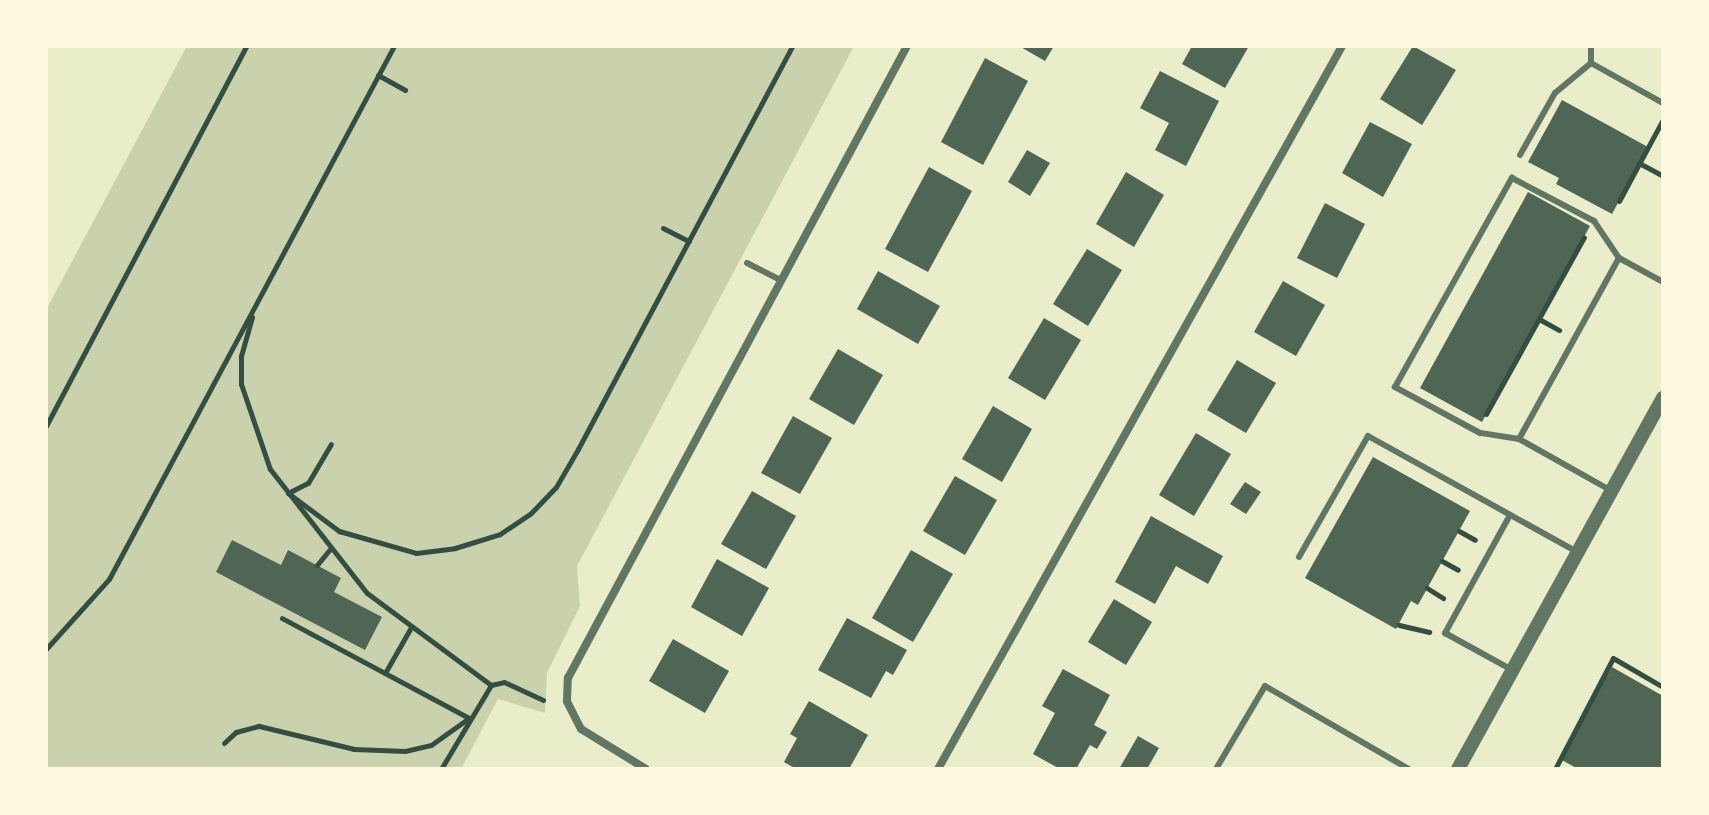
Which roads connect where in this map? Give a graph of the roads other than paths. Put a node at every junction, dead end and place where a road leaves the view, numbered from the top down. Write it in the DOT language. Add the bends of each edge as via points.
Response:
graph roads {
  1 [pos="907,46"];
  2 [pos="1342,46"];
  3 [pos="1591,46"];
  4 [pos="1591,63"];
  5 [pos="1663,103"];
  6 [pos="1520,155"];
  7 [pos="1619,258"];
  8 [pos="747,263"];
  9 [pos="781,280"];
  10 [pos="1663,282"];
  11 [pos="1663,398"];
  12 [pos="1519,439"];
  13 [pos="1612,490"];
  14 [pos="1510,515"];
  15 [pos="1577,552"];
  16 [pos="1299,557"];
  17 [pos="1512,670"];
  18 [pos="646,769"];
  19 [pos="938,769"];
  20 [pos="1216,769"];
  21 [pos="1409,769"];
  22 [pos="1458,769"];
  1 -- 9 [label="street"];
  2 -- 19 [label="street"];
  3 -- 4 [label="lane"];
  4 -- 5 [label="lane"];
  4 -- 6 [label="lane" via="1555,93"];
  7 -- 10 [label="lane"];
  7 -- 12 [label="lane"];
  7 -- 12 [label="lane" via="1594,221 1512,178 1395,387 1480,433"];
  8 -- 9 [label="lane"];
  9 -- 18 [label="street" via="573,665 567,701 571,715 592,739"];
  11 -- 13 [label="street"];
  12 -- 13 [label="lane"];
  13 -- 15 [label="street"];
  14 -- 15 [label="lane"];
  14 -- 16 [label="lane" via="1368,436"];
  14 -- 17 [label="lane" via="1445,633"];
  15 -- 17 [label="street"];
  17 -- 22 [label="street"];
  20 -- 21 [label="lane" via="1265,686"];
}
